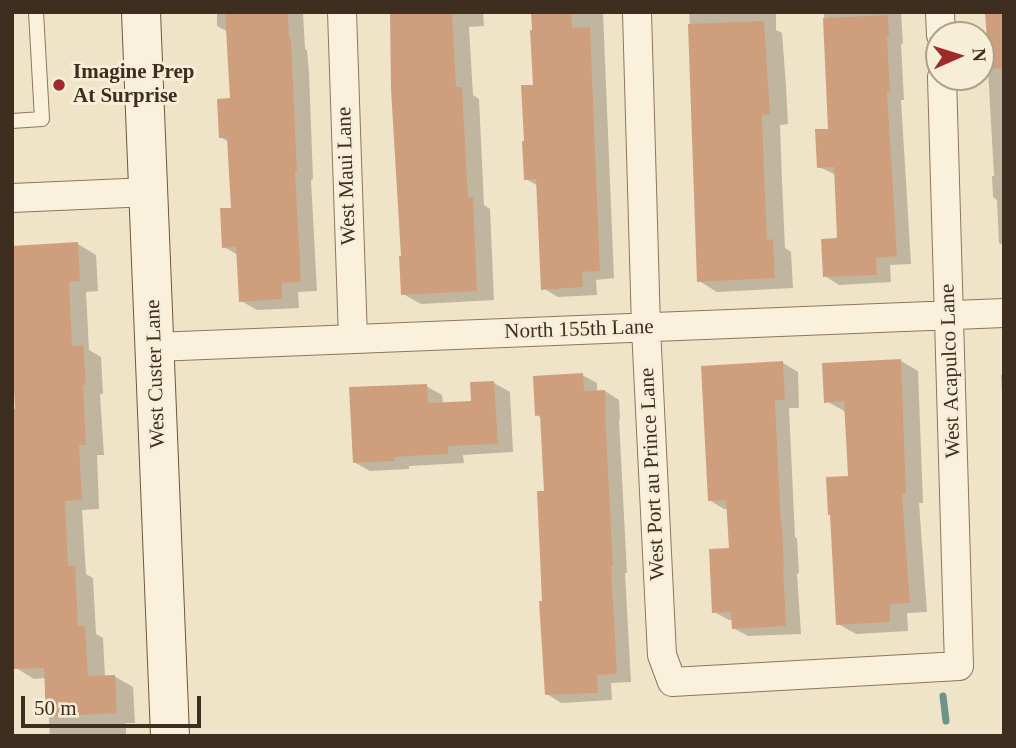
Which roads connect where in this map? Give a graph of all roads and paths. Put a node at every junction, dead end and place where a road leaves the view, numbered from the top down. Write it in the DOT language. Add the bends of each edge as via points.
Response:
graph roads {
  1 [pos="36,12"];
  2 [pos="141,12"];
  3 [pos="342,12"];
  4 [pos="637,12"];
  5 [pos="942,91"];
  6 [pos="12,121"];
  7 [pos="149,192"];
  8 [pos="12,198"];
  9 [pos="1004,313"];
  10 [pos="950,315"];
  11 [pos="646,328"];
  12 [pos="353,339"];
  13 [pos="155,347"];
  14 [pos="672,682"];
  15 [pos="170,736"];
  1 -- 6 [label="lane" via="42,119"];
  2 -- 7 [label="street, West Custer Lane"];
  3 -- 12 [label="street, West Maui Lane"];
  4 -- 11 [label="street, West Port au Prince Lane"];
  5 -- 10 [label="street, West Acapulco Lane"];
  7 -- 8 [label="street"];
  7 -- 13 [label="street, West Custer Lane"];
  9 -- 10 [label="street, North 155th Lane"];
  10 -- 11 [label="street, North 155th Lane"];
  10 -- 14 [label="street, West Acapulco Lane" via="959,666"];
  11 -- 12 [label="street, North 155th Lane"];
  11 -- 14 [label="street, West Port au Prince Lane" via="662,655"];
  12 -- 13 [label="street, North 155th Lane"];
  13 -- 15 [label="street, West Custer Lane"];
}
